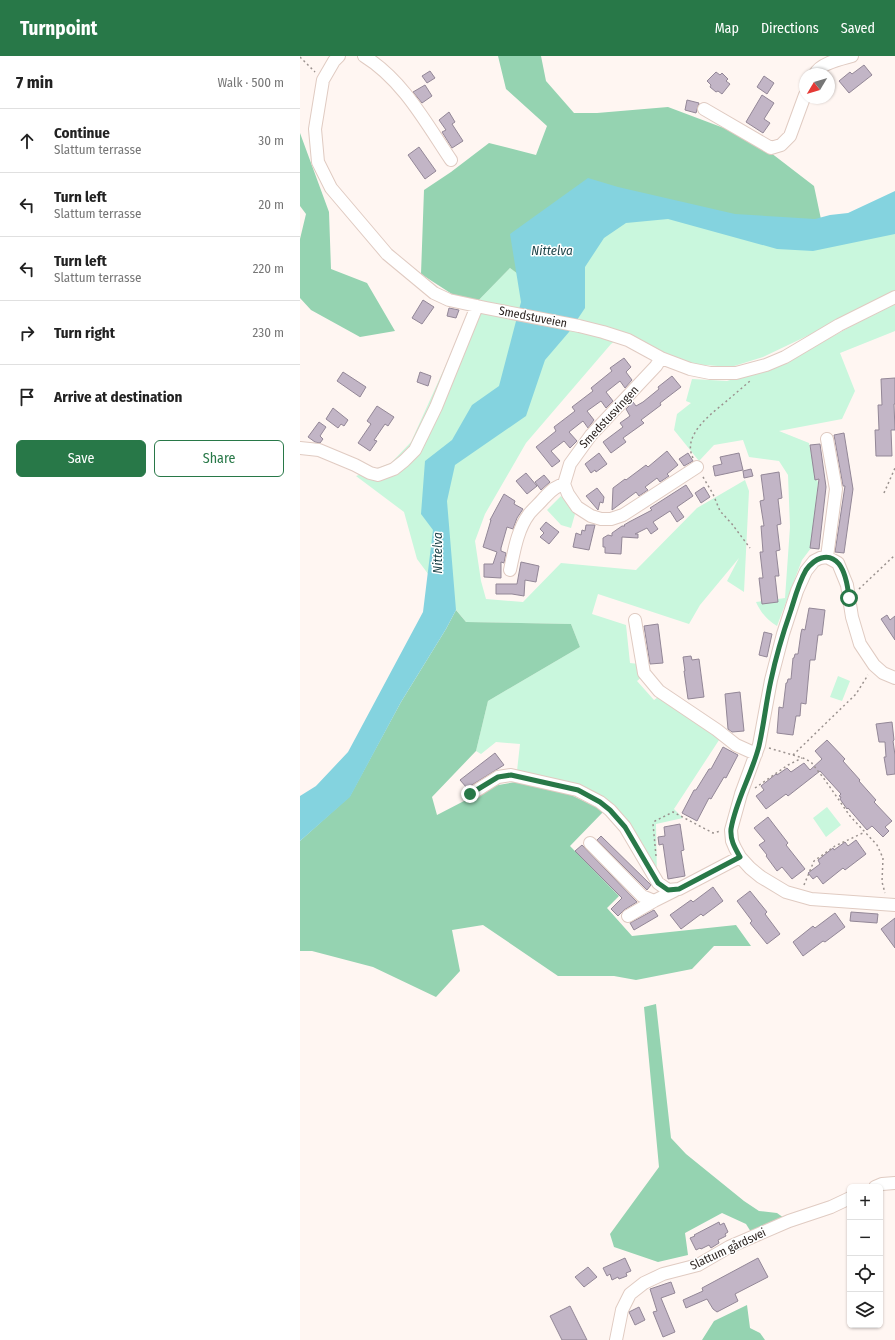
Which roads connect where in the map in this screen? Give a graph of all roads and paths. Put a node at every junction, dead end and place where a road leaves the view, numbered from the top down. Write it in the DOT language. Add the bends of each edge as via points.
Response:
graph roads {
  1 [pos="339,56"];
  2 [pos="364,56"];
  3 [pos="852,56"];
  4 [pos="300,57"];
  5 [pos="821,68"];
  6 [pos="324,80"];
  7 [pos="802,104"];
  8 [pos="704,109"];
  9 [pos="451,160"];
  10 [pos="895,297"];
  11 [pos="482,307"];
  12 [pos="661,358"];
  13 [pos="766,365"];
  14 [pos="827,439"];
  15 [pos="300,448"];
  16 [pos="697,467"];
  17 [pos="895,468"];
  18 [pos="564,484"];
  19 [pos="884,493"];
  20 [pos="750,548"];
  21 [pos="895,555"];
  22 [pos="827,557"];
  23 [pos="510,570"];
  24 [pos="849,598"];
  25 [pos="635,620"];
  26 [pos="874,665"];
  27 [pos="895,678"];
  28 [pos="758,749"];
  29 [pos="793,755"];
  30 [pos="803,758"];
  31 [pos="470,794"];
  32 [pos="741,794"];
  33 [pos="731,830"];
  34 [pos="865,832"];
  35 [pos="590,843"];
  36 [pos="740,857"];
  37 [pos="656,861"];
  38 [pos="679,889"];
  39 [pos="800,896"];
  40 [pos="654,901"];
  41 [pos="891,905"];
  42 [pos="628,916"];
  43 [pos="895,1183"];
  44 [pos="882,1184"];
  45 [pos="847,1199"];
  46 [pos="616,1340"];
  1 -- 6 [label="street, Smedstuveien"];
  2 -- 9 [label="street" via="395,81"];
  3 -- 5 [label="street"];
  4 -- 6 [label="path"];
  6 -- 11 [label="street, Smedstuveien" via="315,128 318,162 331,188 387,254 404,269 449,300"];
  7 -- 8 [label="street" via="790,136 781,145 770,148"];
  10 -- 13 [label="street, Smedstuveien"];
  11 -- 12 [label="street, Smedstuveien" via="603,332 628,340"];
  11 -- 15 [label="street" via="415,450 394,469 378,475 319,450"];
  12 -- 13 [label="street, Smedstuveien" via="690,369 710,373 736,373"];
  12 -- 18 [label="street, Smedstusvingen" via="586,441 570,464"];
  13 -- 16 [label="path" via="699,427 691,441 690,454"];
  14 -- 22 [label="street" via="836,489"];
  16 -- 18 [label="street" via="623,515 611,519 591,516 578,507"];
  16 -- 20 [label="path" via="720,511"];
  17 -- 19 [label="path"];
  18 -- 23 [label="street" via="550,492 528,515 516,541"];
  21 -- 24 [label="path"];
  22 -- 24 [label="street" via="838,563 843,571"];
  22 -- 28 [label="street" via="814,561 806,571 797,592 771,680"];
  24 -- 26 [label="street" via="860,644"];
  25 -- 28 [label="street" via="644,673 660,691 736,745"];
  26 -- 27 [label="street"];
  26 -- 29 [label="path" via="856,694"];
  28 -- 29 [label="path"];
  28 -- 32 [label="street"];
  29 -- 30 [label="path"];
  30 -- 32 [label="path" via="788,765 749,792"];
  30 -- 34 [label="path" via="811,762 850,816"];
  31 -- 38 [label="street" via="498,777 511,775 578,790 600,802 625,827 658,883 668,890"];
  32 -- 33 [label="street"];
  33 -- 36 [label="street" via="732,841"];
  33 -- 37 [label="path" via="713,832 673,812 653,824"];
  34 -- 39 [label="path" via="835,846 814,861"];
  34 -- 41 [label="path" via="878,845 883,858 882,882"];
  35 -- 40 [label="street" via="642,896"];
  36 -- 38 [label="street"];
  36 -- 39 [label="street" via="761,877 786,892"];
  38 -- 40 [label="street"];
  39 -- 41 [label="street" via="817,900"];
  40 -- 42 [label="street"];
  43 -- 44 [label="street"];
  45 -- 46 [label="street, Slattum gårdsvei" via="729,1247 698,1265 663,1274 644,1283 630,1294 622,1310"];
}
